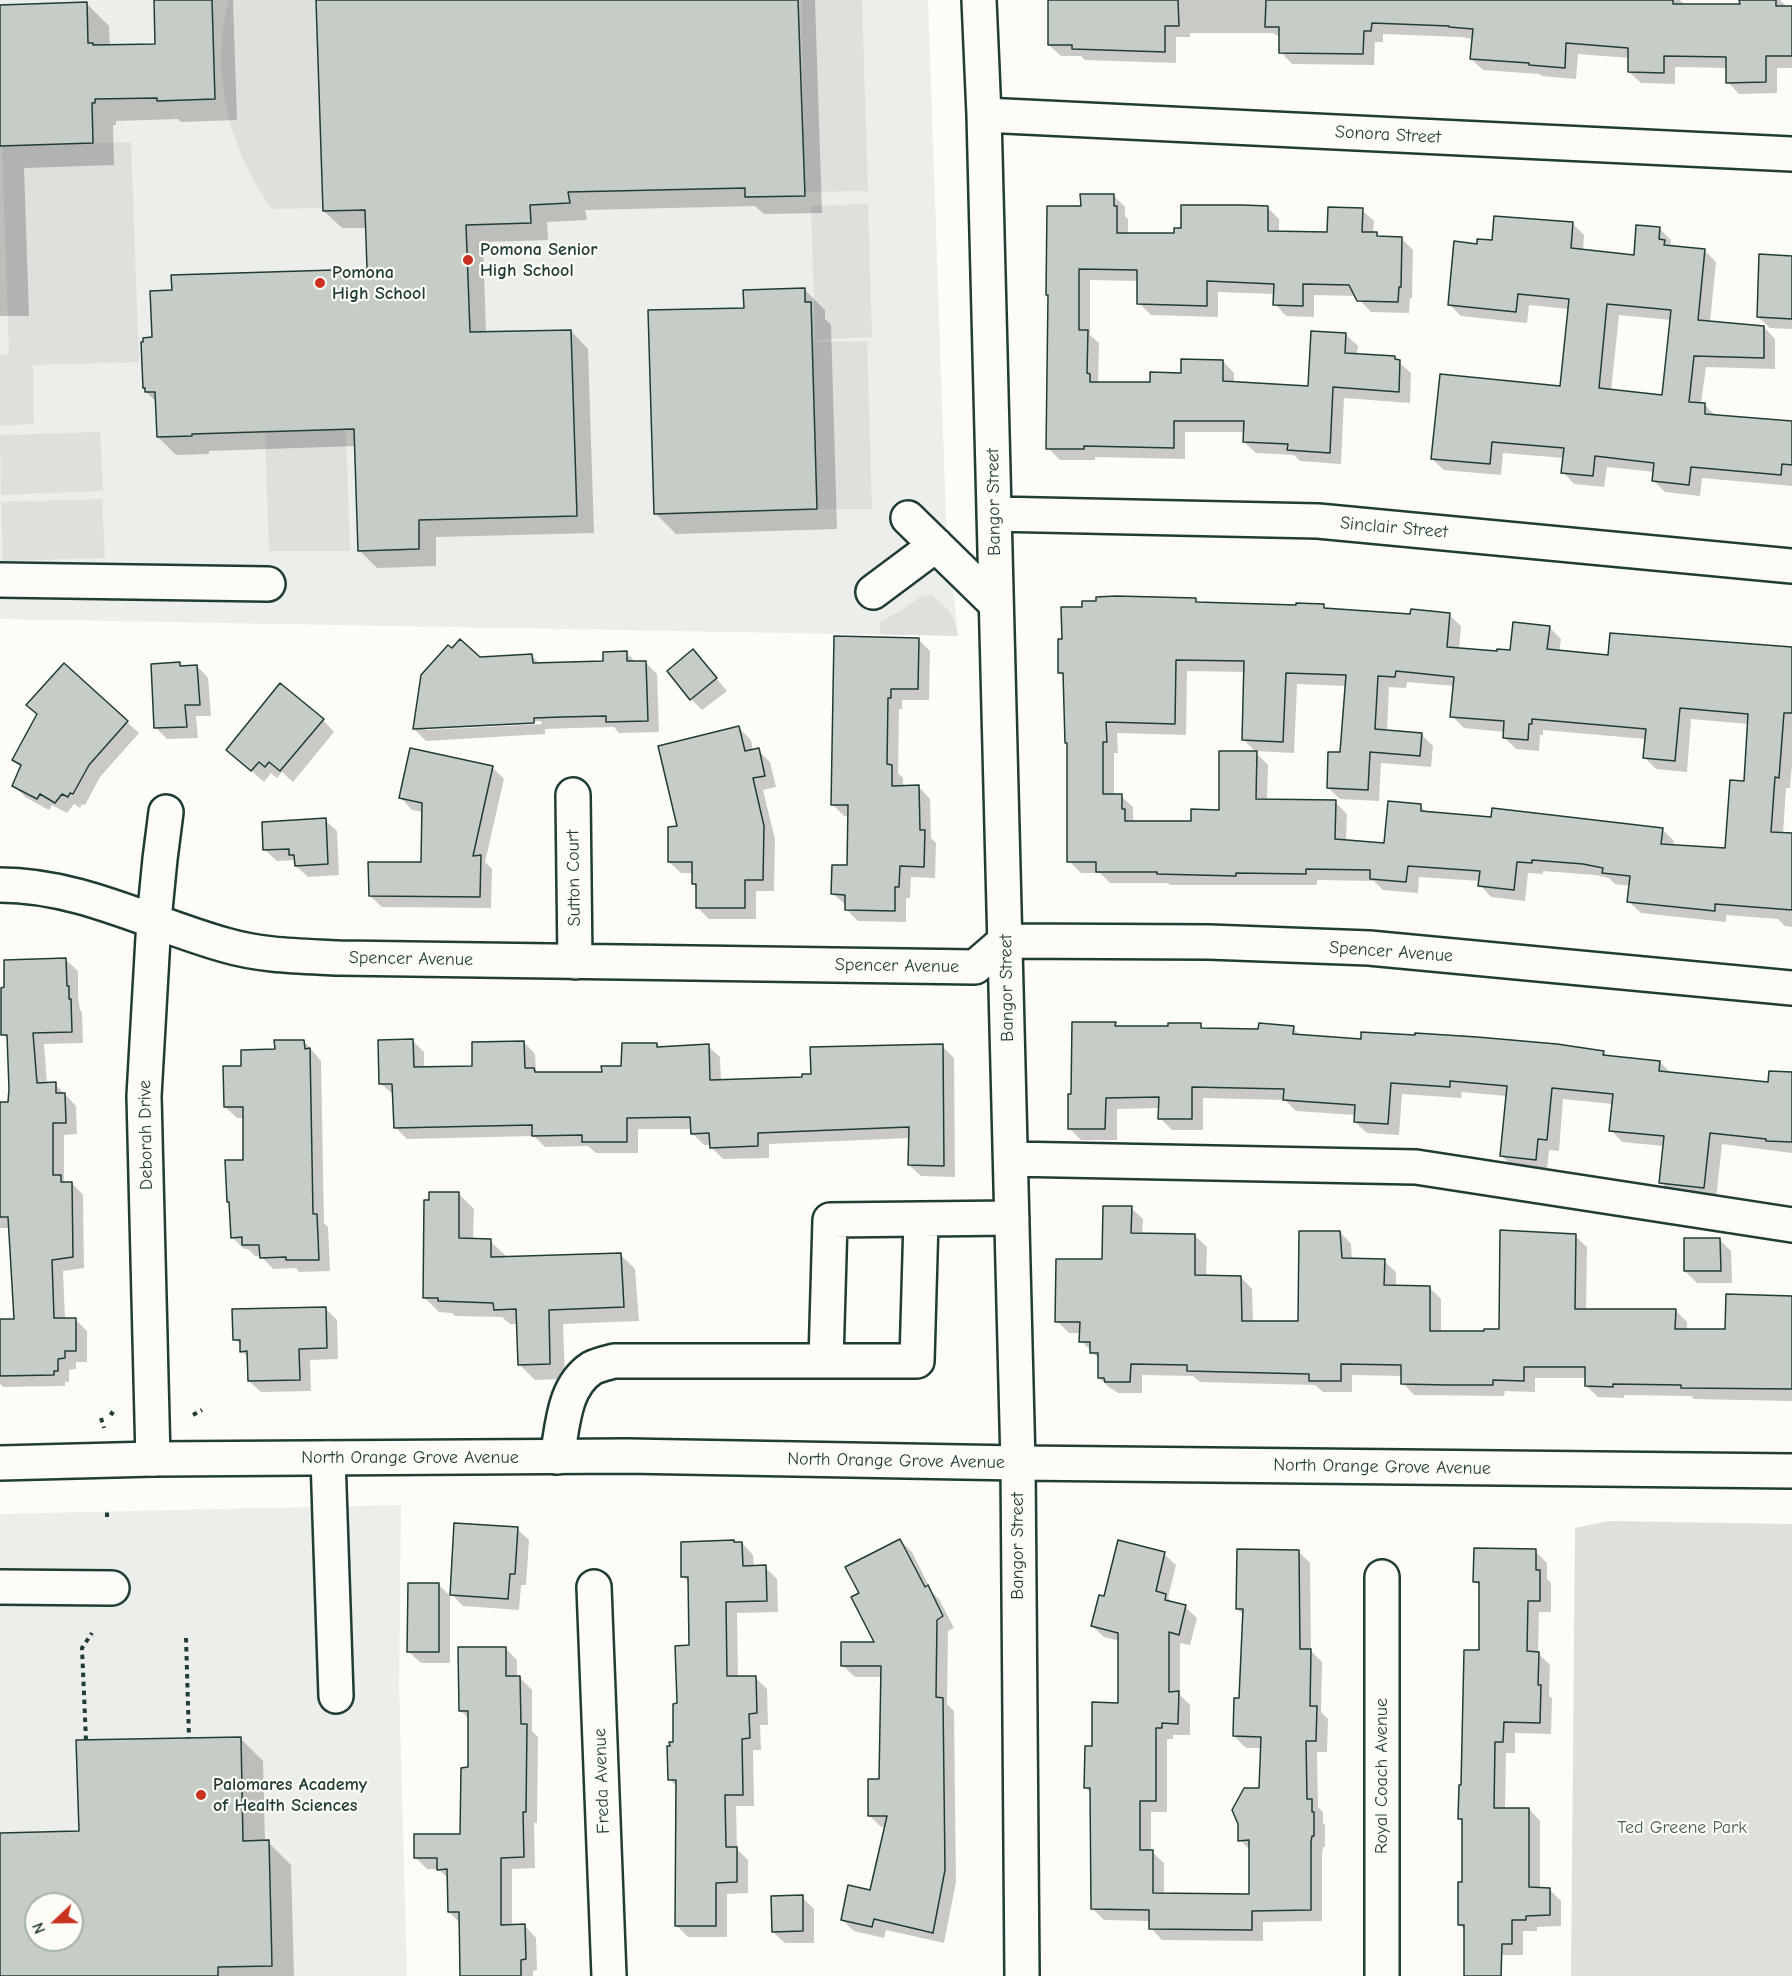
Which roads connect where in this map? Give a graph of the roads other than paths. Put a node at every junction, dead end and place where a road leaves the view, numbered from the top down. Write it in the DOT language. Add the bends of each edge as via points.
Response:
graph roads {
  1 [pos="979,0"];
  2 [pos="984,115"];
  3 [pos="1792,154"];
  4 [pos="994,514"];
  5 [pos="908,518"];
  6 [pos="936,545"];
  7 [pos="1792,566"];
  8 [pos="0,580"];
  9 [pos="268,584"];
  10 [pos="873,592"];
  11 [pos="996,604"];
  12 [pos="573,795"];
  13 [pos="166,812"];
  14 [pos="0,885"];
  15 [pos="154,920"];
  16 [pos="1005,941"];
  17 [pos="575,962"];
  18 [pos="1792,988"];
  19 [pos="1011,1159"];
  20 [pos="1012,1218"];
  21 [pos="921,1220"];
  22 [pos="1792,1225"];
  23 [pos="826,1361"];
  24 [pos="557,1456"];
  25 [pos="328,1458"];
  26 [pos="153,1459"];
  27 [pos="0,1463"];
  28 [pos="1018,1463"];
  29 [pos="1792,1471"];
  30 [pos="1382,1577"];
  31 [pos="0,1587"];
  32 [pos="594,1587"];
  33 [pos="112,1588"];
  34 [pos="336,1696"];
  35 [pos="609,1976"];
  36 [pos="1022,1976"];
  37 [pos="1382,1976"];
  1 -- 2 [label="street, Bangor Street"];
  2 -- 3 [label="street, Sonora Street"];
  2 -- 4 [label="street, Bangor Street"];
  4 -- 7 [label="street, Sinclair Street" via="1318,521"];
  4 -- 11 [label="street, Bangor Street"];
  5 -- 6 [label="street"];
  6 -- 10 [label="street"];
  6 -- 11 [label="street"];
  8 -- 9 [label="street"];
  11 -- 16 [label="street, Bangor Street"];
  12 -- 17 [label="street, Sutton Court"];
  13 -- 15 [label="street, Deborah Drive"];
  14 -- 15 [label="street, Spencer Avenue" via="84,897"];
  15 -- 17 [label="street, Spencer Avenue" via="226,946 281,955"];
  15 -- 26 [label="street, Deborah Drive" via="144,1096"];
  16 -- 17 [label="street, Spencer Avenue" via="975,967"];
  16 -- 18 [label="street, Spencer Avenue" via="1370,948"];
  16 -- 19 [label="street, Bangor Street"];
  19 -- 20 [label="street, Bangor Street"];
  19 -- 22 [label="street" via="1416,1167"];
  20 -- 21 [label="street"];
  20 -- 28 [label="street, Bangor Street"];
  21 -- 23 [label="street" via="830,1220"];
  21 -- 23 [label="street" via="917,1361"];
  23 -- 24 [label="street" via="614,1361 593,1367 576,1382 568,1399"];
  24 -- 25 [label="street, North Orange Grove Avenue"];
  24 -- 28 [label="street, North Orange Grove Avenue"];
  25 -- 26 [label="street, North Orange Grove Avenue"];
  25 -- 34 [label="street"];
  26 -- 27 [label="street, North Orange Grove Avenue"];
  28 -- 29 [label="street, North Orange Grove Avenue"];
  28 -- 36 [label="street, Bangor Street"];
  30 -- 37 [label="street, Royal Coach Avenue"];
  31 -- 33 [label="street"];
  32 -- 35 [label="street, Freda Avenue"];
}
